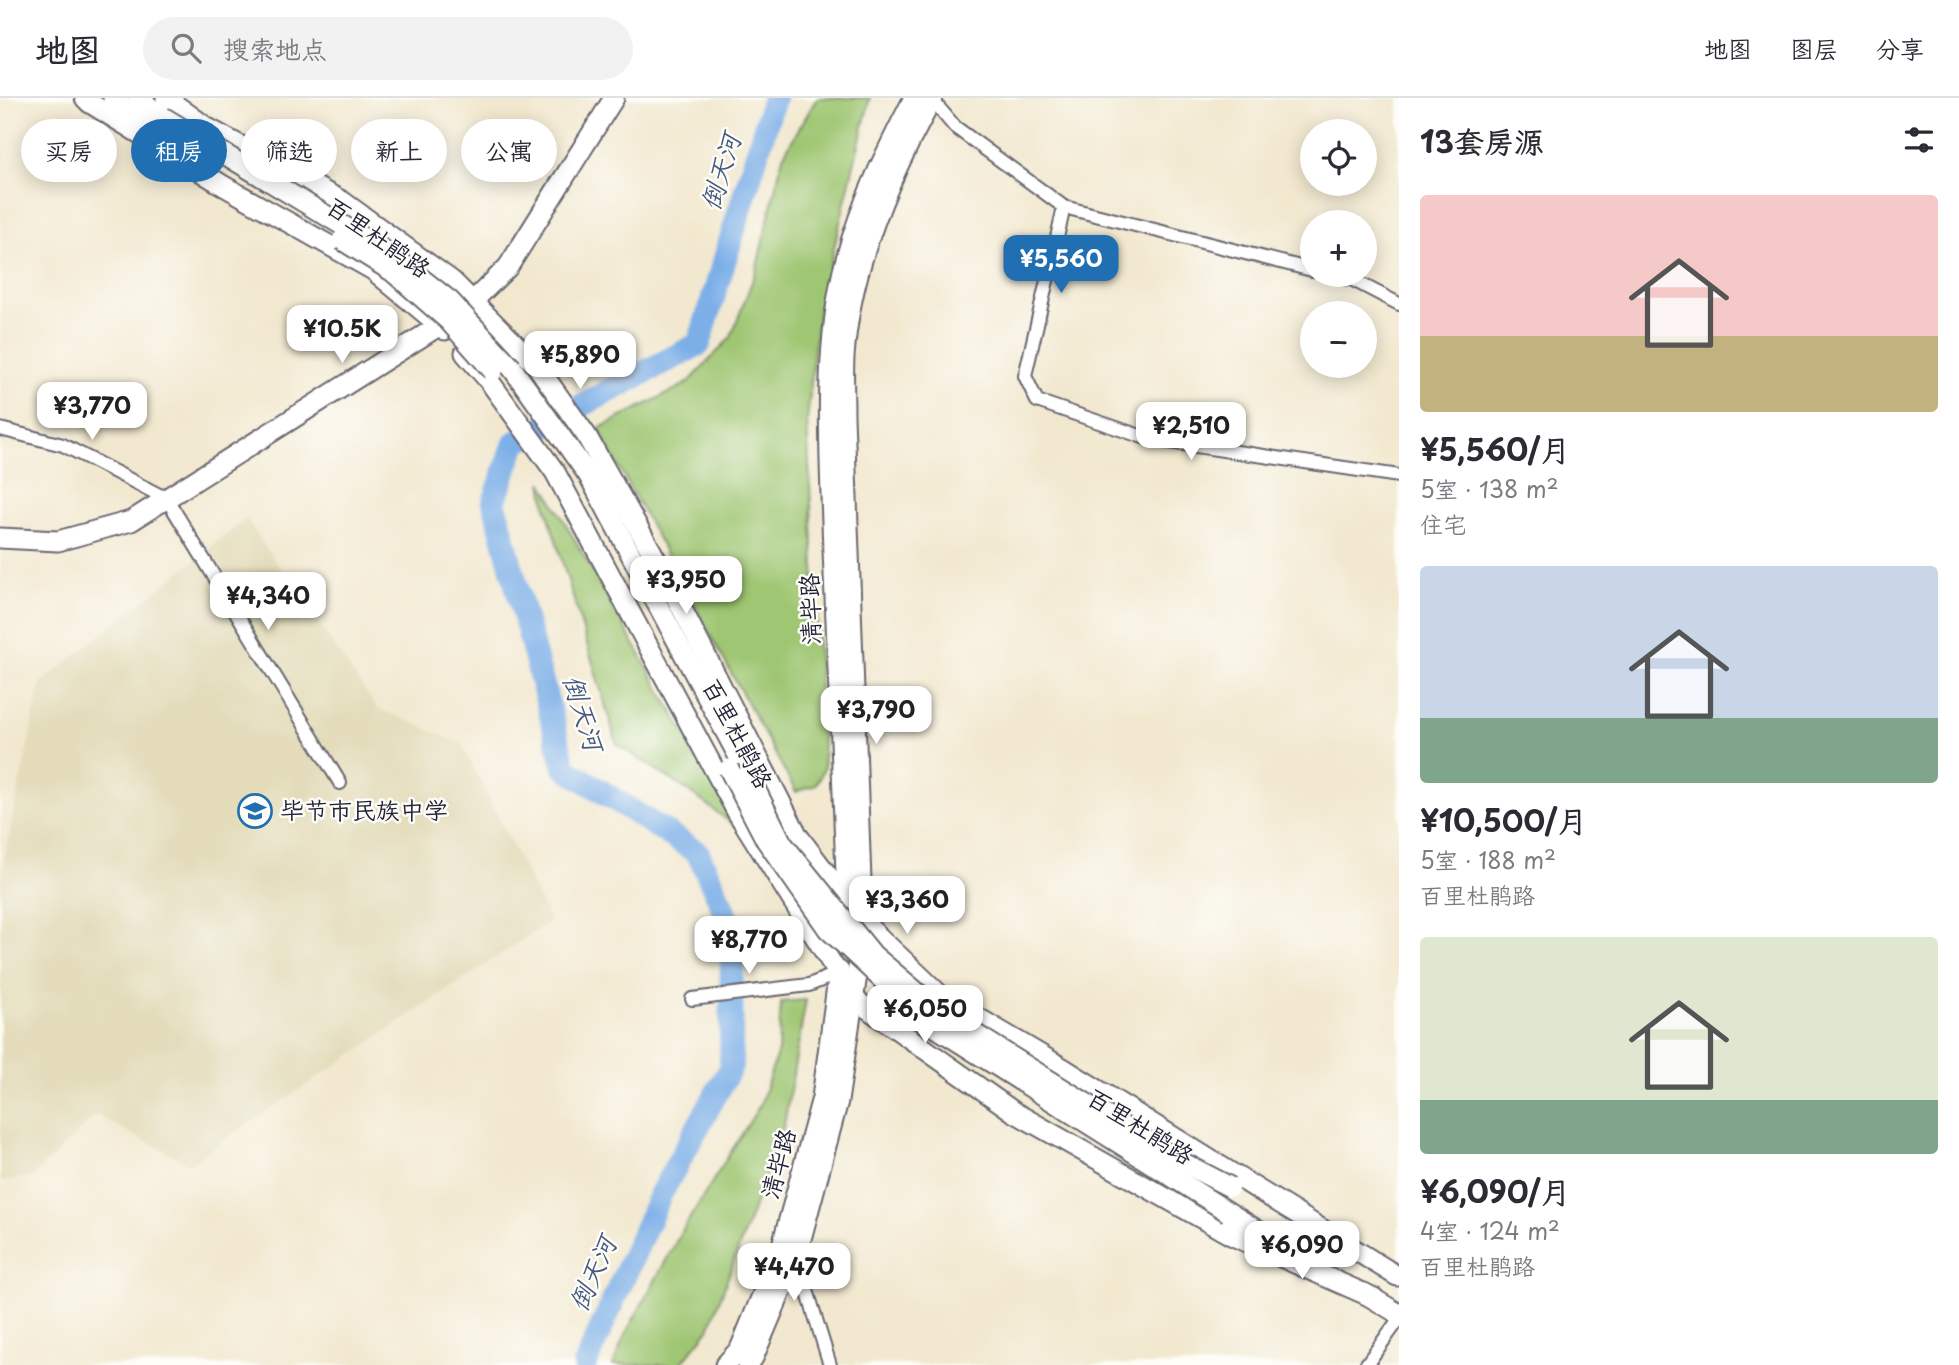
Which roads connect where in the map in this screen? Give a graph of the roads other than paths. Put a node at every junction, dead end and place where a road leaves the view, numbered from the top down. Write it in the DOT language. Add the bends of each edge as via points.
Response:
graph roads {
  1 [pos="85,98"];
  2 [pos="113,98"];
  3 [pos="138,98"];
  4 [pos="614,98"];
  5 [pos="927,98"];
  6 [pos="162,114"];
  7 [pos="1064,207"];
  8 [pos="1300,267"];
  9 [pos="1366,287"];
  10 [pos="472,302"];
  11 [pos="1399,304"];
  12 [pos="444,323"];
  13 [pos="0,429"];
  14 [pos="1399,476"];
  15 [pos="167,499"];
  16 [pos="0,538"];
  17 [pos="340,783"];
  18 [pos="846,898"];
  19 [pos="862,920"];
  20 [pos="839,973"];
  21 [pos="692,999"];
  22 [pos="853,999"];
  23 [pos="786,1231"];
  24 [pos="797,1254"];
  25 [pos="1398,1277"];
  26 [pos="1374,1298"];
  27 [pos="1399,1314"];
  28 [pos="1399,1320"];
  29 [pos="725,1365"];
  30 [pos="747,1365"];
  31 [pos="830,1365"];
  32 [pos="1366,1365"];
  1 -- 12 [label="main road" via="224,186 373,270"];
  2 -- 6 [label="main road, 百里杜鹃路" via="123,106"];
  3 -- 6 [label="main road, 百里杜鹃路"];
  4 -- 10 [label="main road" via="508,267"];
  5 -- 7 [label="street" via="956,127"];
  5 -- 18 [label="main road, 清毕路" via="877,171 846,259 834,330 830,465"];
  5 -- 19 [label="main road" via="859,269 844,356"];
  6 -- 10 [label="main road" via="206,127 342,201 452,281"];
  6 -- 12 [label="main road, 百里杜鹃路, bridge" via="393,272"];
  6 -- 25 [label="main road, 百里杜鹃路, bridge" via="390,254 450,301 512,368 589,476 782,843 873,955 940,1012 1172,1157"];
  7 -- 8 [label="street"];
  7 -- 14 [label="street" via="1025,376 1037,401 1149,439"];
  9 -- 11 [label="street"];
  10 -- 12 [label="main road"];
  10 -- 18 [label="main road" via="540,370 586,435 662,570 798,836"];
  12 -- 15 [label="main road"];
  12 -- 20 [label="main road" via="555,472 737,812"];
  12 -- 26 [label="main road, 百里杜鹃路, bridge" via="493,371 572,480 766,841 828,929 929,1023 1291,1252"];
  13 -- 15 [label="street" via="63,445"];
  15 -- 16 [label="main road" via="131,521 58,541"];
  15 -- 17 [label="street"];
  18 -- 19 [label="main road"];
  18 -- 20 [label="main road, 清毕路" via="847,934"];
  19 -- 22 [label="main road"];
  19 -- 25 [label="main road" via="941,996"];
  20 -- 21 [label="street" via="809,985"];
  20 -- 22 [label="main road"];
  20 -- 23 [label="main road, 清毕路" via="822,1098"];
  22 -- 24 [label="main road" via="838,1101"];
  22 -- 26 [label="main road" via="1026,1119 1231,1235"];
  23 -- 24 [label="street"];
  23 -- 29 [label="main road, 清毕路" via="740,1349"];
  24 -- 30 [label="main road"];
  24 -- 31 [label="street"];
  26 -- 27 [label="main road, 百里杜鹃路"];
  28 -- 32 [label="street"];
}
